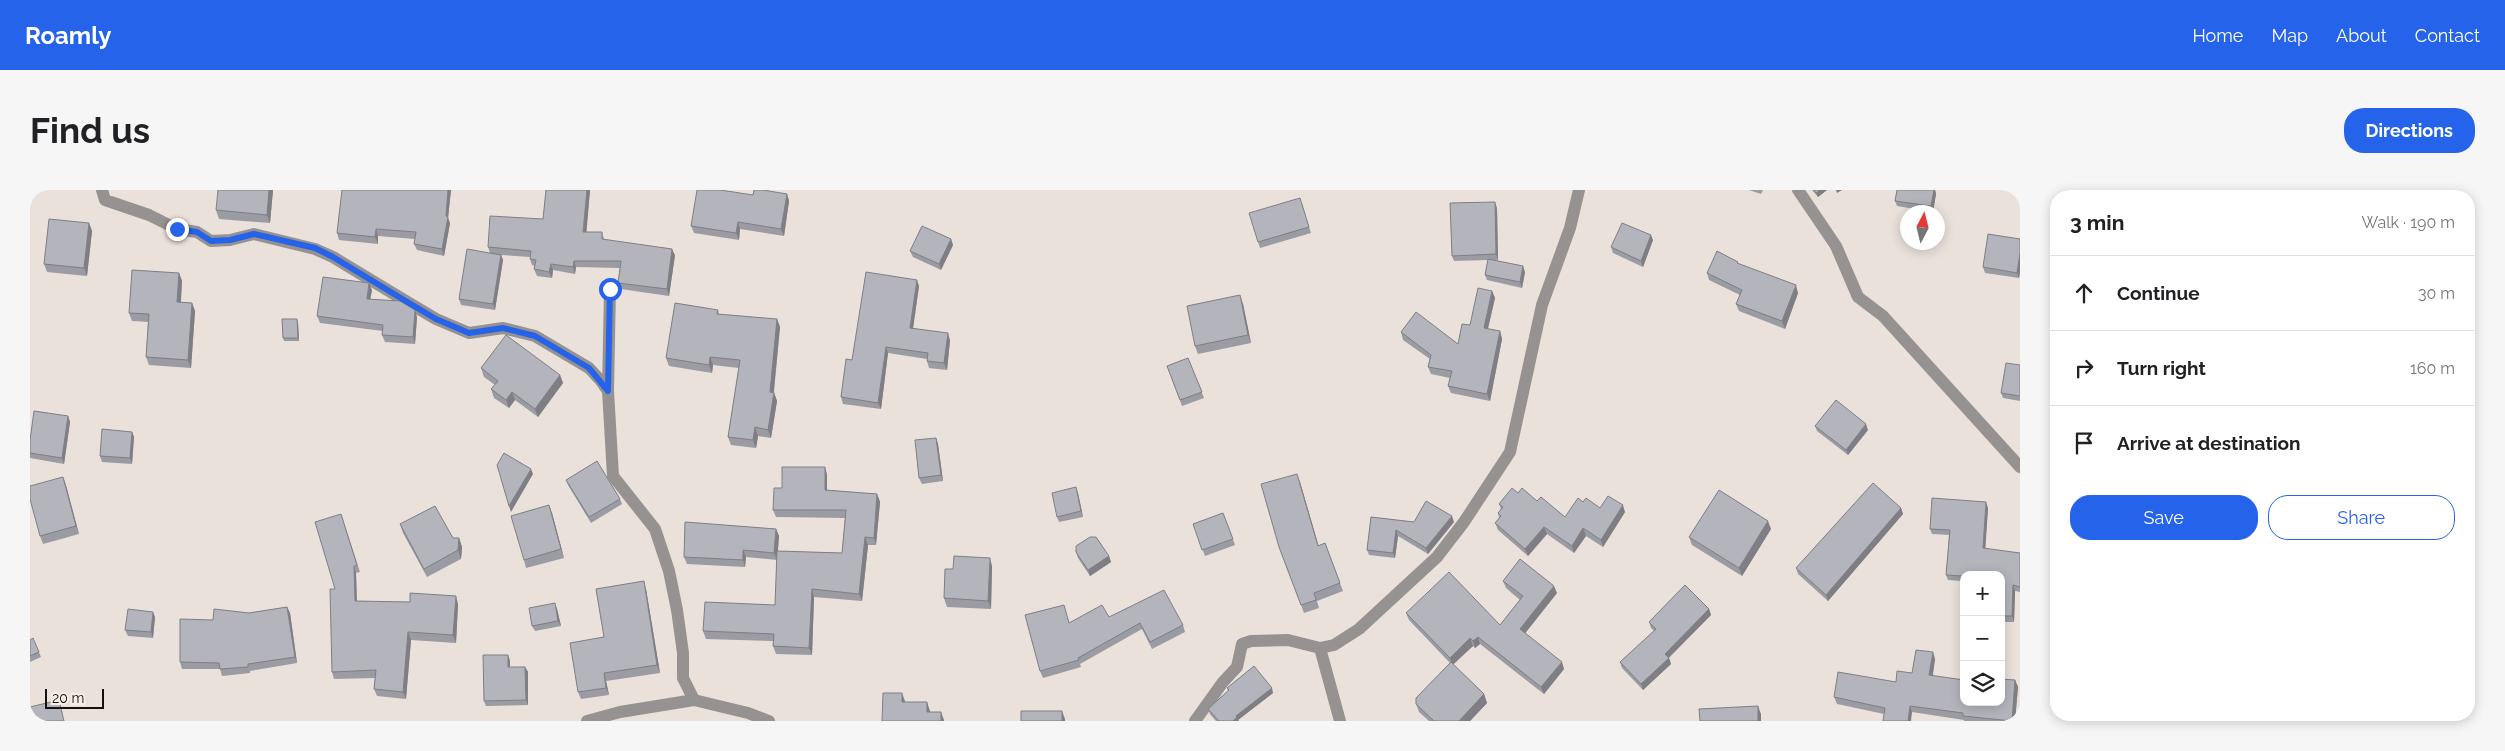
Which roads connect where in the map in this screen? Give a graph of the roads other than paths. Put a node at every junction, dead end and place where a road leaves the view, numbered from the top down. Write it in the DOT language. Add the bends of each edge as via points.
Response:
graph roads {
  1 [pos="102,190"];
  2 [pos="1579,190"];
  3 [pos="1798,190"];
  4 [pos="610,289"];
  5 [pos="608,391"];
  6 [pos="2020,467"];
  7 [pos="1320,648"];
  8 [pos="694,700"];
  9 [pos="587,721"];
  10 [pos="769,721"];
  11 [pos="1195,721"];
  12 [pos="1340,721"];
  1 -- 5 [label="street" via="105,200 149,215 177,229 197,232 211,241 254,234 315,248 436,319 469,333 503,328 535,336 589,368"];
  2 -- 7 [label="street" via="1570,228 1542,305 1510,452 1437,557 1359,629 1334,645"];
  3 -- 6 [label="street" via="1836,246 1858,297 1883,316"];
  4 -- 5 [label="street"];
  5 -- 8 [label="street" via="613,476 656,529 670,570 683,654 683,678"];
  7 -- 11 [label="street" via="1288,640 1242,644 1237,667"];
  7 -- 12 [label="street"];
  8 -- 9 [label="street"];
  8 -- 10 [label="street" via="748,712"];
}
